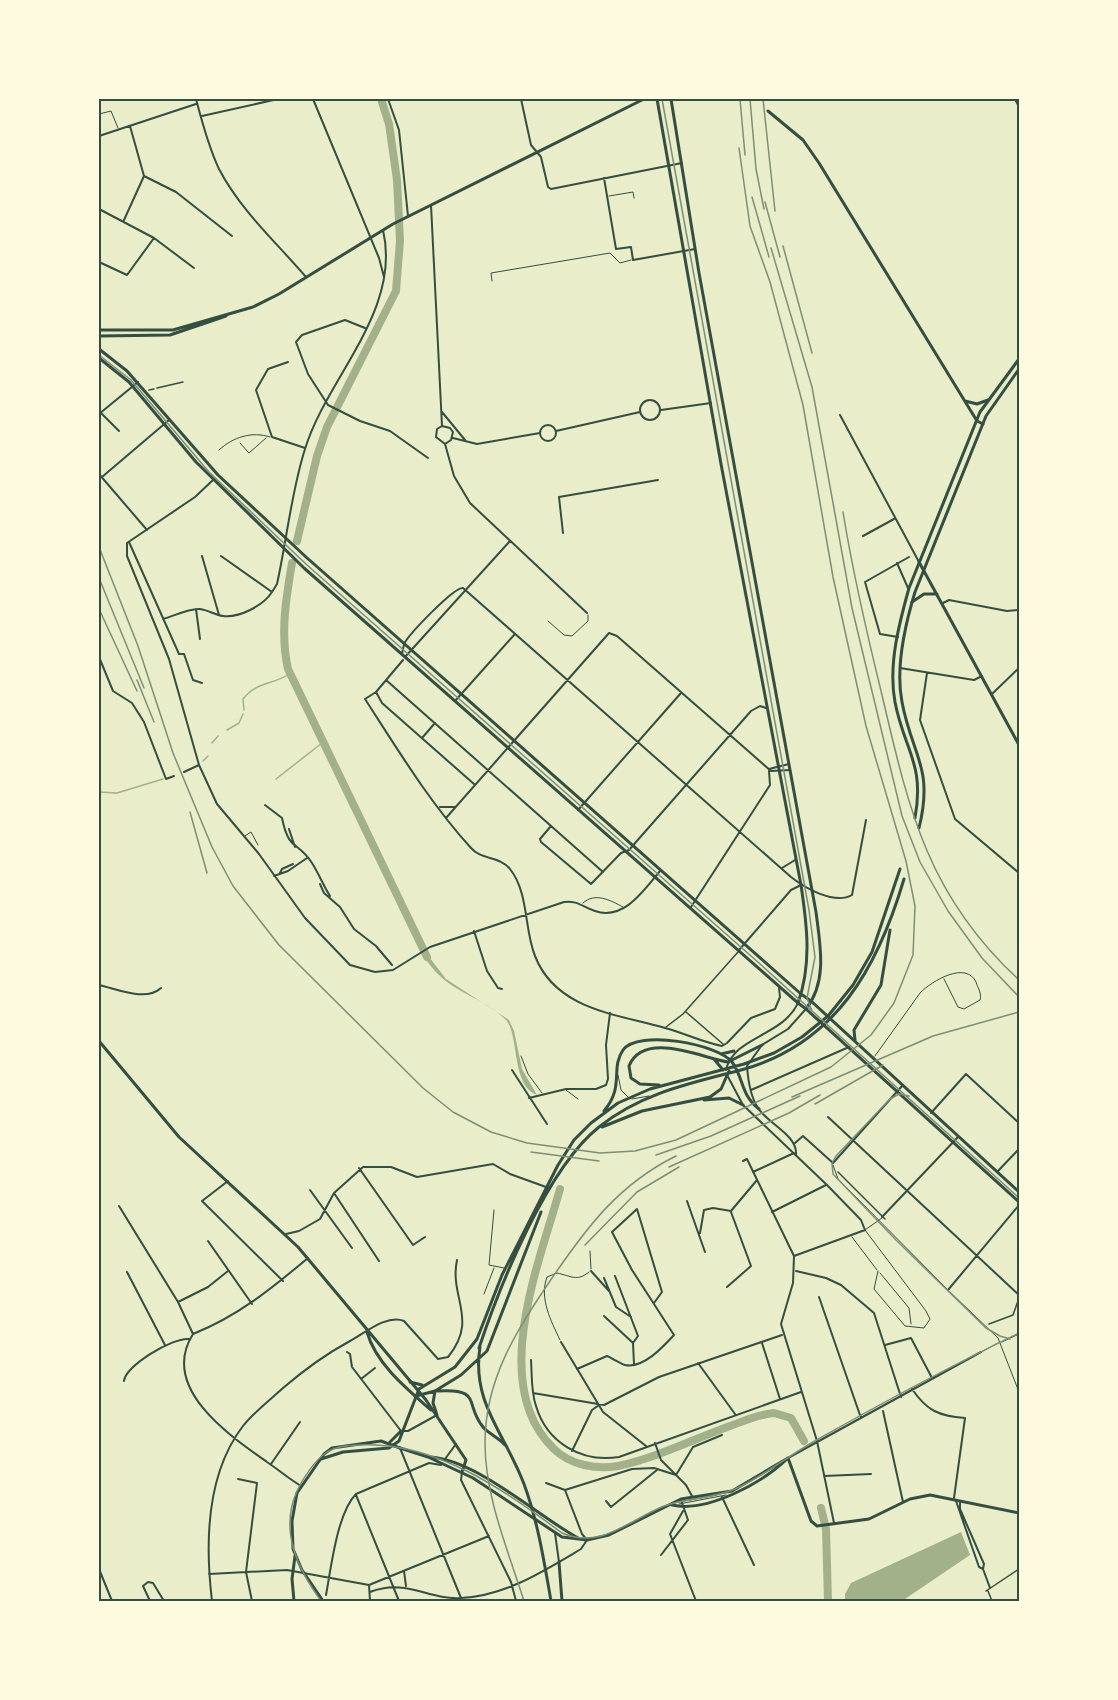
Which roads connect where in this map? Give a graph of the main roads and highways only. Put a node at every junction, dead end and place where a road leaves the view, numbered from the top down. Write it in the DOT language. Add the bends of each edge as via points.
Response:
graph roads {
  1 [pos="644,99"];
  2 [pos="657,99"];
  3 [pos="671,99"];
  4 [pos="768,111"];
  5 [pos="229,315"];
  6 [pos="99,330"];
  7 [pos="99,336"];
  8 [pos="99,349"];
  9 [pos="99,358"];
  10 [pos="1019,359"];
  11 [pos="1019,369"];
  12 [pos="988,400"];
  13 [pos="965,401"];
  14 [pos="976,421"];
  15 [pos="983,424"];
  16 [pos="919,562"];
  17 [pos="925,569"];
  18 [pos="939,594"];
  19 [pos="912,602"];
  20 [pos="1019,745"];
  21 [pos="915,818"];
  22 [pos="919,828"];
  23 [pos="900,869"];
  24 [pos="904,879"];
  25 [pos="890,924"];
  26 [pos="801,994"];
  27 [pos="811,1001"];
  28 [pos="798,1003"];
  29 [pos="839,1007"];
  30 [pos="806,1009"];
  31 [pos="855,1040"];
  32 [pos="99,1041"];
  33 [pos="762,1045"];
  34 [pos="734,1051"];
  35 [pos="720,1053"];
  36 [pos="711,1057"];
  37 [pos="730,1061"];
  38 [pos="701,1077"];
  39 [pos="727,1077"];
  40 [pos="664,1084"];
  41 [pos="697,1101"];
  42 [pos="743,1105"];
  43 [pos="759,1110"];
  44 [pos="599,1116"];
  45 [pos="592,1132"];
  46 [pos="550,1191"];
  47 [pos="1019,1192"];
  48 [pos="1019,1203"];
  49 [pos="488,1310"];
  50 [pos="367,1331"];
  51 [pos="479,1348"];
  52 [pos="410,1382"];
  53 [pos="424,1385"];
  54 [pos="418,1391"];
  55 [pos="435,1391"];
  56 [pos="421,1395"];
  57 [pos="416,1396"];
  58 [pos="437,1415"];
  59 [pos="401,1431"];
  60 [pos="399,1441"];
  61 [pos="388,1442"];
  62 [pos="395,1445"];
  63 [pos="389,1448"];
  64 [pos="400,1448"];
  65 [pos="510,1451"];
  66 [pos="428,1457"];
  67 [pos="321,1459"];
  68 [pos="464,1467"];
  69 [pos="462,1473"];
  70 [pos="730,1493"];
  71 [pos="721,1495"];
  72 [pos="674,1504"];
  73 [pos="682,1504"];
  74 [pos="1019,1513"];
  75 [pos="580,1540"];
  76 [pos="295,1554"];
  77 [pos="559,1562"];
  78 [pos="294,1601"];
  79 [pos="323,1601"];
  80 [pos="551,1601"];
  81 [pos="562,1601"];
  1 -- 5 [label="main road" via="403,218 267,301"];
  2 -- 26 [label="main road" via="801,885 808,949"];
  3 -- 27 [label="main road" via="813,893 821,962"];
  4 -- 13 [label="main road" via="803,140 819,162"];
  5 -- 6 [label="main road" via="173,330"];
  5 -- 7 [label="main road" via="170,335"];
  8 -- 26 [label="main road" via="138,382 218,475 285,537"];
  9 -- 28 [label="main road" via="133,386 213,479 304,568"];
  10 -- 12 [label="main road"];
  11 -- 15 [label="main road" via="992,404"];
  12 -- 13 [label="main road" via="978,404"];
  12 -- 14 [label="main road"];
  13 -- 14 [label="main road"];
  14 -- 15 [label="main road"];
  14 -- 16 [label="main road"];
  15 -- 17 [label="main road"];
  16 -- 17 [label="main road"];
  16 -- 21 [label="main road" via="898,637 893,687 918,776"];
  17 -- 18 [label="main road"];
  17 -- 19 [label="main road"];
  18 -- 19 [label="main road" via="932,592"];
  18 -- 20 [label="main road"];
  19 -- 22 [label="main road" via="900,668 902,703 924,775 925,803"];
  23 -- 29 [label="main road" via="877,941"];
  24 -- 25 [label="main road"];
  25 -- 29 [label="main road" via="867,971"];
  25 -- 31 [label="main road" via="882,981 854,1030"];
  26 -- 27 [label="main road"];
  26 -- 28 [label="main road"];
  27 -- 30 [label="main road"];
  27 -- 31 [label="main road"];
  28 -- 30 [label="main road"];
  29 -- 38 [label="main road" via="812,1035 774,1055"];
  30 -- 48 [label="main road"];
  31 -- 47 [label="main road"];
  32 -- 50 [label="main road" via="166,1123 285,1234"];
  33 -- 37 [label="main road"];
  34 -- 35 [label="main road"];
  35 -- 37 [label="main road"];
  35 -- 44 [label="main road" via="666,1040 642,1039 624,1049 615,1095"];
  36 -- 37 [label="main road"];
  36 -- 39 [label="main road"];
  36 -- 40 [label="main road" via="664,1048 633,1058 628,1069 634,1081"];
  37 -- 39 [label="main road"];
  37 -- 43 [label="main road" via="744,1094"];
  38 -- 40 [label="main road"];
  38 -- 45 [label="main road" via="654,1095"];
  39 -- 41 [label="main road" via="717,1093"];
  40 -- 44 [label="main road"];
  41 -- 42 [label="main road" via="729,1098"];
  41 -- 45 [label="main road" via="636,1113"];
  44 -- 49 [label="main road" via="570,1144"];
  45 -- 46 [label="main road" via="569,1157"];
  46 -- 51 [label="main road" via="503,1280"];
  46 -- 55 [label="main road" via="484,1355"];
  49 -- 51 [label="main road"];
  49 -- 53 [label="main road" via="468,1353 447,1373"];
  50 -- 52 [label="main road"];
  50 -- 57 [label="main road" via="378,1355"];
  51 -- 65 [label="main road" via="480,1390"];
  52 -- 53 [label="main road"];
  52 -- 54 [label="main road"];
  53 -- 54 [label="main road"];
  54 -- 56 [label="main road"];
  54 -- 57 [label="main road"];
  55 -- 56 [label="main road"];
  55 -- 58 [label="main road"];
  55 -- 65 [label="main road" via="459,1391 465,1395 483,1427 500,1438"];
  56 -- 57 [label="main road"];
  56 -- 58 [label="main road"];
  57 -- 58 [label="main road"];
  57 -- 59 [label="main road"];
  58 -- 68 [label="main road" via="466,1460"];
  59 -- 60 [label="main road"];
  59 -- 61 [label="main road"];
  60 -- 62 [label="main road"];
  60 -- 64 [label="main road"];
  61 -- 62 [label="main road"];
  61 -- 67 [label="main road" via="338,1445"];
  62 -- 63 [label="main road"];
  62 -- 64 [label="main road"];
  63 -- 64 [label="main road"];
  63 -- 67 [label="main road" via="343,1452"];
  64 -- 66 [label="main road"];
  65 -- 80 [label="main road" via="540,1536"];
  66 -- 68 [label="main road"];
  66 -- 69 [label="main road"];
  67 -- 76 [label="main road" via="301,1486 293,1511"];
  68 -- 69 [label="main road"];
  68 -- 75 [label="main road"];
  69 -- 75 [label="main road" via="555,1533"];
  70 -- 71 [label="main road"];
  70 -- 71 [label="main road"];
  70 -- 74 [label="main road" via="788,1458 811,1521 820,1526 869,1519 903,1502 930,1496"];
  71 -- 73 [label="main road"];
  71 -- 73 [label="main road" via="692,1496"];
  72 -- 73 [label="main road"];
  72 -- 73 [label="main road"];
  72 -- 75 [label="main road" via="609,1535"];
  76 -- 78 [label="main road"];
  76 -- 79 [label="main road"];
  77 -- 81 [label="main road"];
}
